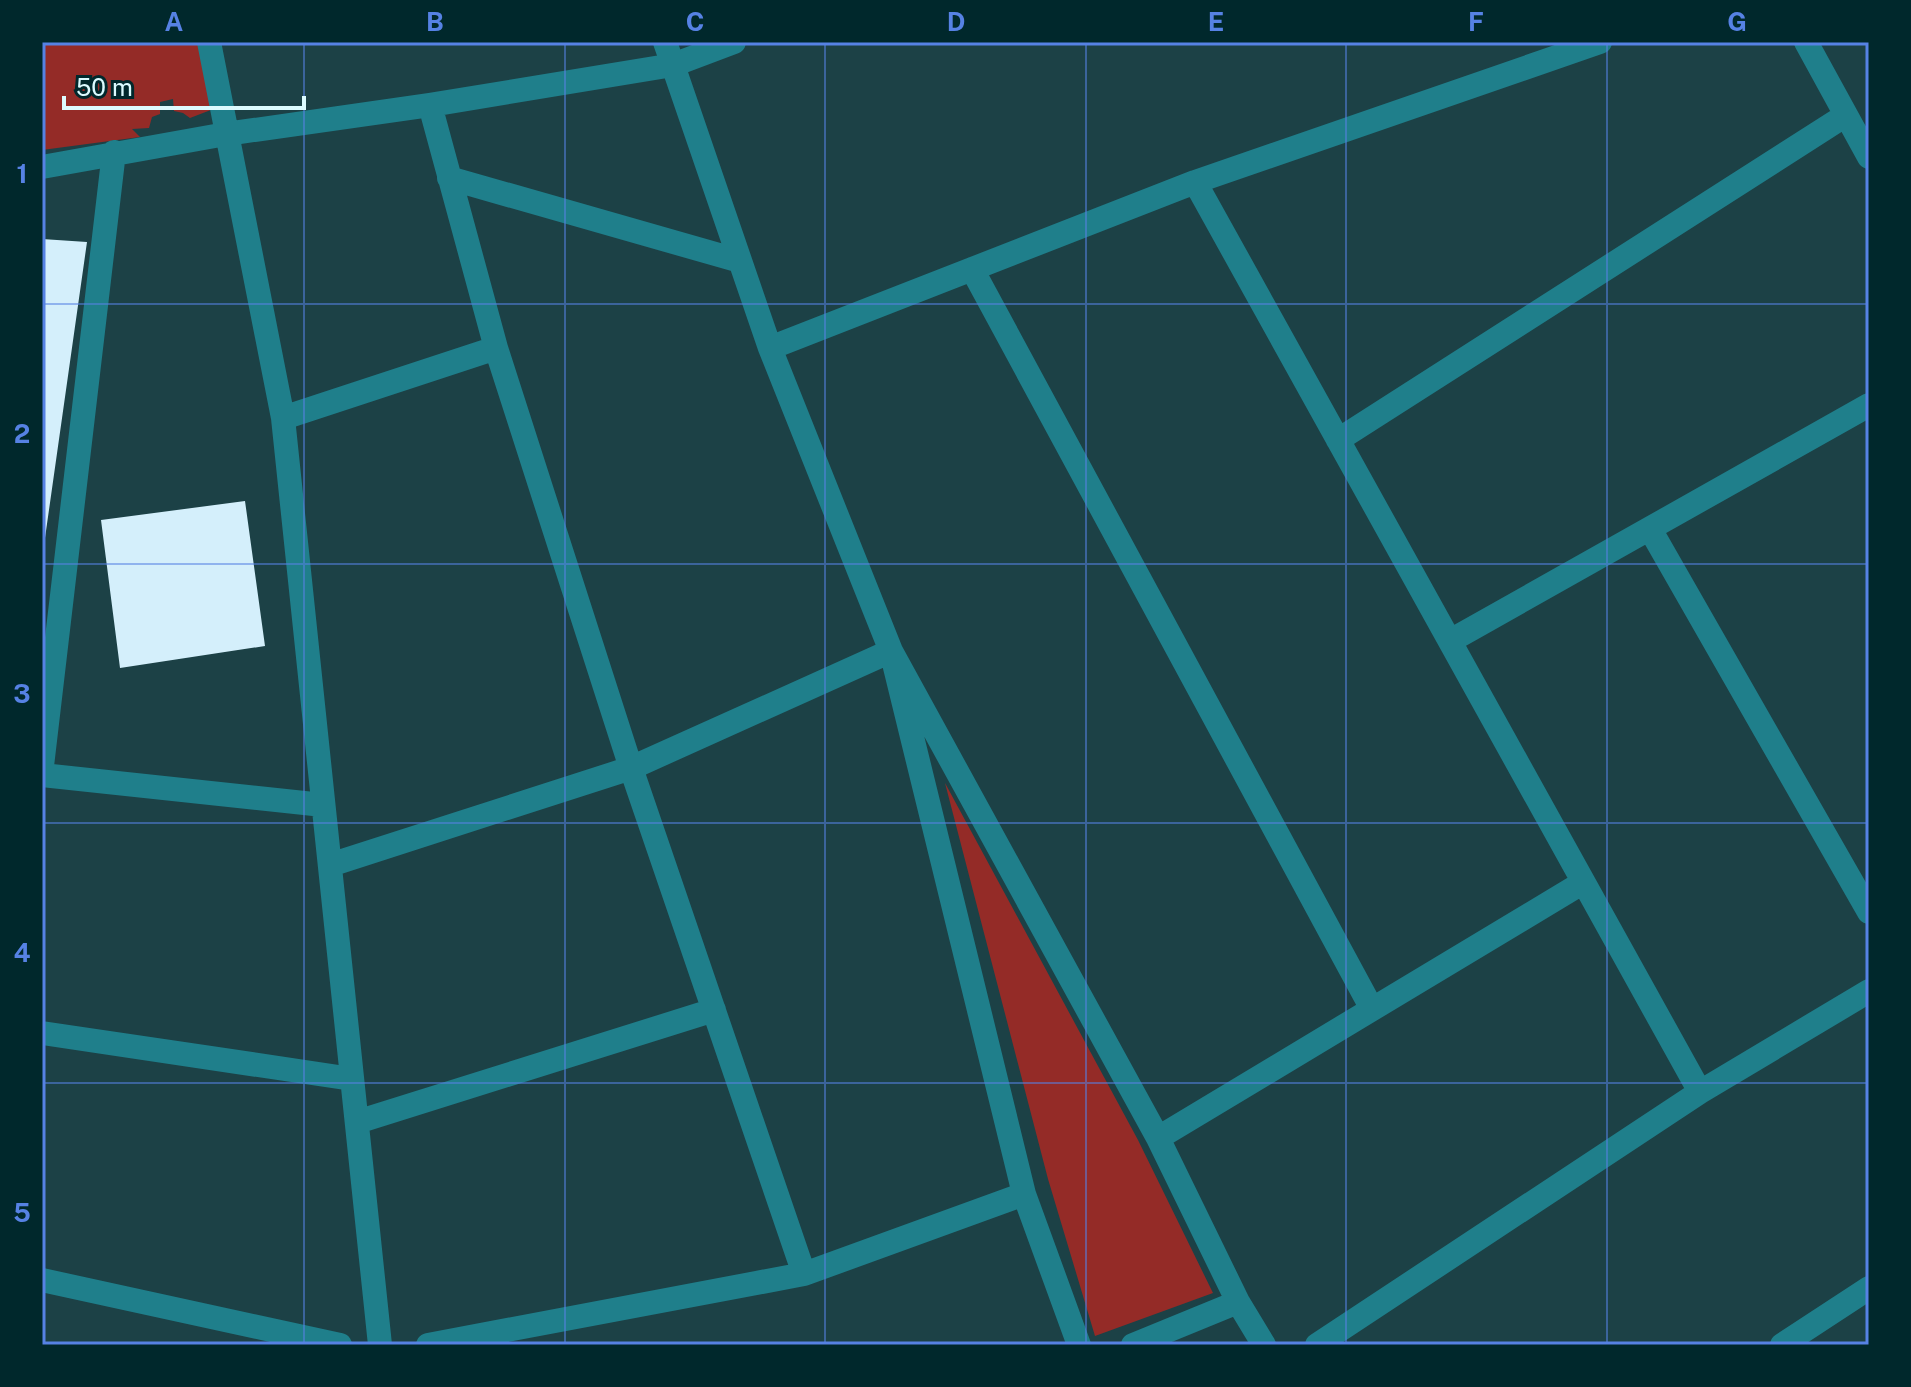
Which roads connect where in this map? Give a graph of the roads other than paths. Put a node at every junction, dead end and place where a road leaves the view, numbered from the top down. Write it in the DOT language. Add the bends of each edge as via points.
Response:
graph roads {
  1 [pos="209,42"];
  2 [pos="734,42"];
  3 [pos="1600,42"];
  4 [pos="1806,42"];
  5 [pos="669,53"];
  6 [pos="430,105"];
  7 [pos="1846,115"];
  8 [pos="226,134"];
  9 [pos="114,152"];
  10 [pos="1869,157"];
  11 [pos="42,167"];
  12 [pos="449,178"];
  13 [pos="1195,182"];
  14 [pos="740,261"];
  15 [pos="972,269"];
  16 [pos="496,348"];
  17 [pos="770,348"];
  18 [pos="1868,407"];
  19 [pos="283,418"];
  20 [pos="1338,440"];
  21 [pos="1650,529"];
  22 [pos="1450,641"];
  23 [pos="891,651"];
  24 [pos="42,766"];
  25 [pos="631,768"];
  26 [pos="42,775"];
  27 [pos="323,805"];
  28 [pos="330,865"];
  29 [pos="1582,883"];
  30 [pos="1869,912"];
  31 [pos="1869,991"];
  32 [pos="1372,1009"];
  33 [pos="714,1010"];
  34 [pos="42,1033"];
  35 [pos="352,1079"];
  36 [pos="1700,1092"];
  37 [pos="357,1122"];
  38 [pos="1158,1138"];
  39 [pos="1024,1194"];
  40 [pos="804,1274"];
  41 [pos="42,1280"];
  42 [pos="1869,1288"];
  43 [pos="1238,1302"];
  44 [pos="340,1345"];
  45 [pos="380,1345"];
  46 [pos="428,1345"];
  47 [pos="1079,1345"];
  48 [pos="1133,1345"];
  49 [pos="1264,1345"];
  50 [pos="1317,1345"];
  51 [pos="1782,1345"];
  1 -- 8 [label="street"];
  2 -- 5 [label="street"];
  3 -- 13 [label="street"];
  4 -- 7 [label="street"];
  5 -- 6 [label="street"];
  5 -- 14 [label="street"];
  6 -- 8 [label="street"];
  6 -- 12 [label="street"];
  7 -- 10 [label="street"];
  7 -- 20 [label="street"];
  8 -- 9 [label="street"];
  8 -- 19 [label="street"];
  9 -- 11 [label="street"];
  9 -- 24 [label="street"];
  12 -- 14 [label="street"];
  12 -- 16 [label="street"];
  13 -- 15 [label="street"];
  13 -- 20 [label="street"];
  14 -- 17 [label="street"];
  15 -- 17 [label="street"];
  15 -- 32 [label="street"];
  16 -- 19 [label="street"];
  16 -- 25 [label="street"];
  17 -- 23 [label="street"];
  18 -- 21 [label="street"];
  19 -- 27 [label="street"];
  20 -- 22 [label="street"];
  21 -- 22 [label="street"];
  21 -- 30 [label="street"];
  22 -- 29 [label="street"];
  23 -- 25 [label="street"];
  23 -- 38 [label="street"];
  23 -- 39 [label="street"];
  25 -- 28 [label="street"];
  25 -- 33 [label="street"];
  26 -- 27 [label="street"];
  27 -- 28 [label="street"];
  28 -- 35 [label="street"];
  29 -- 32 [label="street"];
  29 -- 36 [label="street"];
  31 -- 36 [label="street"];
  32 -- 38 [label="street"];
  33 -- 37 [label="street"];
  33 -- 40 [label="street"];
  34 -- 35 [label="street"];
  35 -- 37 [label="street"];
  36 -- 50 [label="street"];
  37 -- 45 [label="street"];
  38 -- 43 [label="street"];
  39 -- 40 [label="street"];
  39 -- 47 [label="street"];
  40 -- 46 [label="street"];
  41 -- 44 [label="street"];
  42 -- 51 [label="street"];
  43 -- 48 [label="street"];
  43 -- 49 [label="street"];
}
